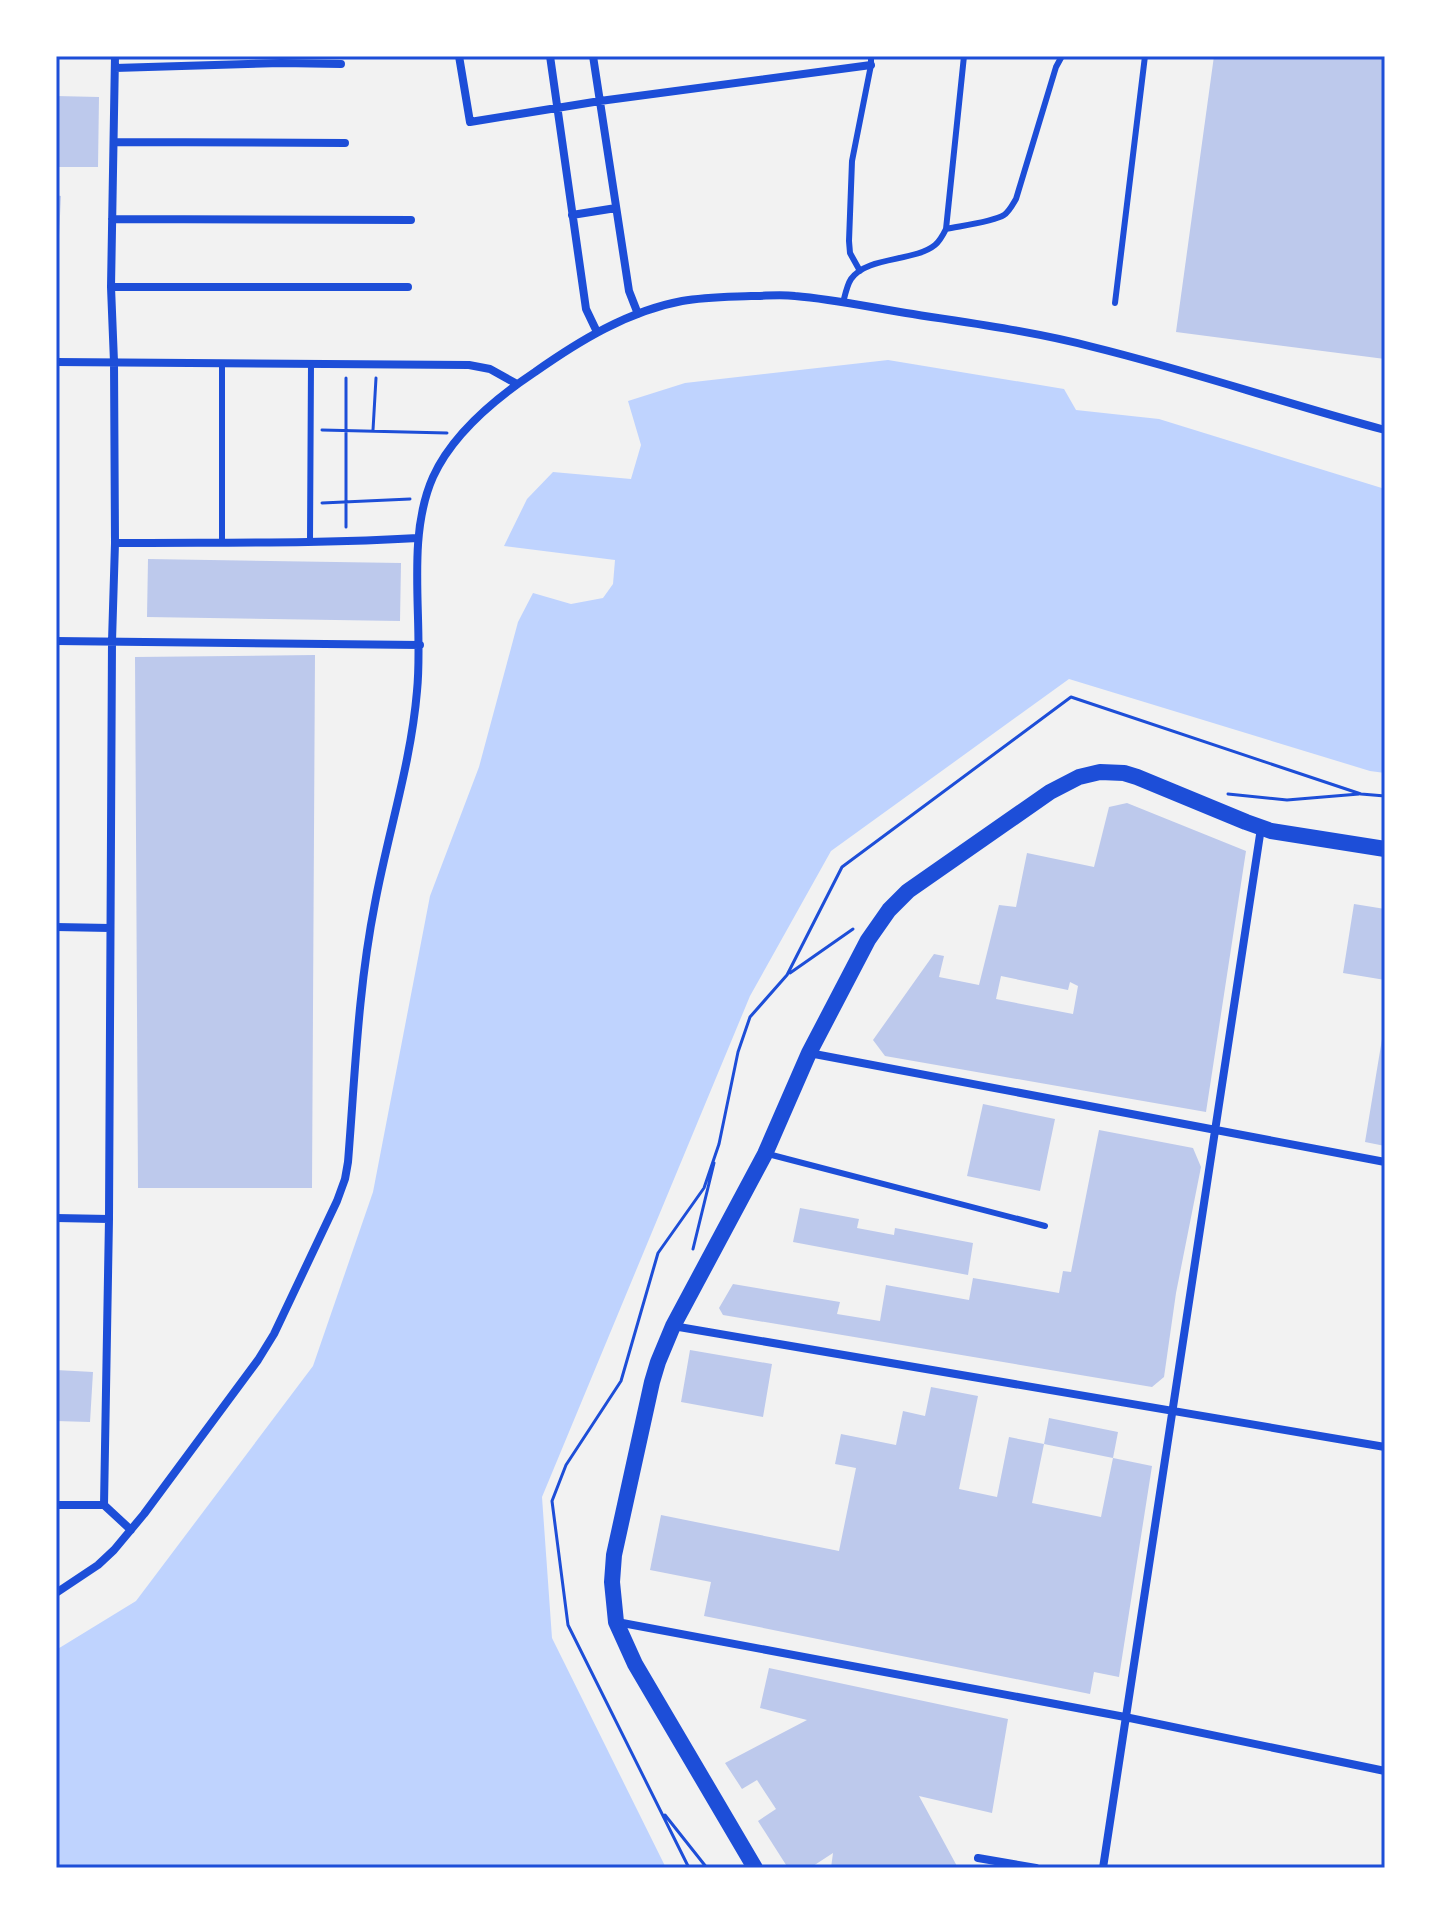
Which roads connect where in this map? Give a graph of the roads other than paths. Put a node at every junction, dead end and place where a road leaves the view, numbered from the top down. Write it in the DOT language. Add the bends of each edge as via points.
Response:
graph roads {
  1 [pos="115,56"];
  2 [pos="459,56"];
  3 [pos="550,56"];
  4 [pos="593,56"];
  5 [pos="964,56"];
  6 [pos="1062,56"];
  7 [pos="1145,56"];
  8 [pos="871,61"];
  9 [pos="341,64"];
  10 [pos="115,68"];
  11 [pos="600,101"];
  12 [pos="558,108"];
  13 [pos="114,142"];
  14 [pos="345,143"];
  15 [pos="616,208"];
  16 [pos="572,215"];
  17 [pos="112,219"];
  18 [pos="411,220"];
  19 [pos="946,229"];
  20 [pos="860,271"];
  21 [pos="111,287"];
  22 [pos="408,287"];
  23 [pos="843,303"];
  24 [pos="1115,303"];
  25 [pos="638,314"];
  26 [pos="597,332"];
  27 [pos="56,362"];
  28 [pos="114,362"];
  29 [pos="222,363"];
  30 [pos="311,364"];
  31 [pos="517,384"];
  32 [pos="1385,430"];
  33 [pos="418,538"];
  34 [pos="310,541"];
  35 [pos="222,542"];
  36 [pos="115,543"];
  37 [pos="56,641"];
  38 [pos="112,641"];
  39 [pos="420,645"];
  40 [pos="1261,828"];
  41 [pos="1385,849"];
  42 [pos="56,927"];
  43 [pos="110,928"];
  44 [pos="809,1053"];
  45 [pos="1216,1131"];
  46 [pos="765,1154"];
  47 [pos="1385,1162"];
  48 [pos="56,1218"];
  49 [pos="109,1219"];
  50 [pos="1045,1226"];
  51 [pos="673,1326"];
  52 [pos="1173,1411"];
  53 [pos="1385,1447"];
  54 [pos="56,1505"];
  55 [pos="104,1505"];
  56 [pos="131,1530"];
  57 [pos="56,1593"];
  58 [pos="616,1622"];
  59 [pos="1125,1717"];
  60 [pos="1385,1771"];
  61 [pos="978,1858"];
  62 [pos="755,1868"];
  63 [pos="1036,1868"];
  64 [pos="1103,1868"];
  1 -- 10 [label="street"];
  2 -- 12 [label="street" via="470,122"];
  3 -- 12 [label="street"];
  4 -- 11 [label="street"];
  5 -- 19 [label="lane"];
  6 -- 19 [label="lane" via="1010,209 995,218"];
  7 -- 24 [label="lane"];
  8 -- 11 [label="street"];
  8 -- 20 [label="lane" via="852,161 849,241"];
  9 -- 10 [label="street"];
  10 -- 13 [label="street"];
  11 -- 12 [label="street"];
  11 -- 15 [label="street"];
  12 -- 16 [label="street"];
  13 -- 14 [label="street"];
  13 -- 17 [label="street"];
  15 -- 16 [label="street"];
  15 -- 25 [label="street" via="629,291"];
  16 -- 26 [label="street" via="586,309"];
  17 -- 18 [label="street"];
  17 -- 21 [label="street"];
  19 -- 20 [label="lane" via="924,251"];
  20 -- 23 [label="lane" via="849,281"];
  21 -- 22 [label="street"];
  21 -- 28 [label="street"];
  23 -- 25 [label="street" via="792,295 708,298"];
  23 -- 32 [label="street" via="1095,347"];
  25 -- 26 [label="street"];
  26 -- 31 [label="street"];
  27 -- 28 [label="street"];
  28 -- 29 [label="street"];
  28 -- 36 [label="street"];
  29 -- 30 [label="street"];
  29 -- 35 [label="lane"];
  30 -- 31 [label="street" via="469,365 490,369"];
  30 -- 34 [label="lane"];
  31 -- 33 [label="street" via="462,434 434,474"];
  33 -- 34 [label="street"];
  33 -- 39 [label="street"];
  34 -- 35 [label="street"];
  35 -- 36 [label="street"];
  36 -- 38 [label="street"];
  37 -- 38 [label="street"];
  38 -- 39 [label="street"];
  38 -- 43 [label="street"];
  39 -- 56 [label="street" via="409,748 367,947 345,1179 274,1334"];
  40 -- 41 [label="main road"];
  40 -- 44 [label="main road" via="1124,773 1090,774 1060,787 898,901 868,940"];
  40 -- 45 [label="street"];
  42 -- 43 [label="street"];
  43 -- 49 [label="street"];
  44 -- 45 [label="street"];
  44 -- 46 [label="main road"];
  45 -- 47 [label="street"];
  45 -- 52 [label="street"];
  46 -- 50 [label="lane"];
  46 -- 51 [label="main road"];
  48 -- 49 [label="street"];
  49 -- 55 [label="street"];
  51 -- 52 [label="street"];
  51 -- 58 [label="main road" via="652,1382 614,1555"];
  52 -- 53 [label="street"];
  52 -- 59 [label="street"];
  54 -- 55 [label="street"];
  55 -- 56 [label="street"];
  56 -- 57 [label="street" via="98,1565"];
  58 -- 59 [label="street"];
  58 -- 62 [label="main road" via="643,1680"];
  59 -- 60 [label="street"];
  59 -- 64 [label="street"];
  61 -- 63 [label="street"];
}
